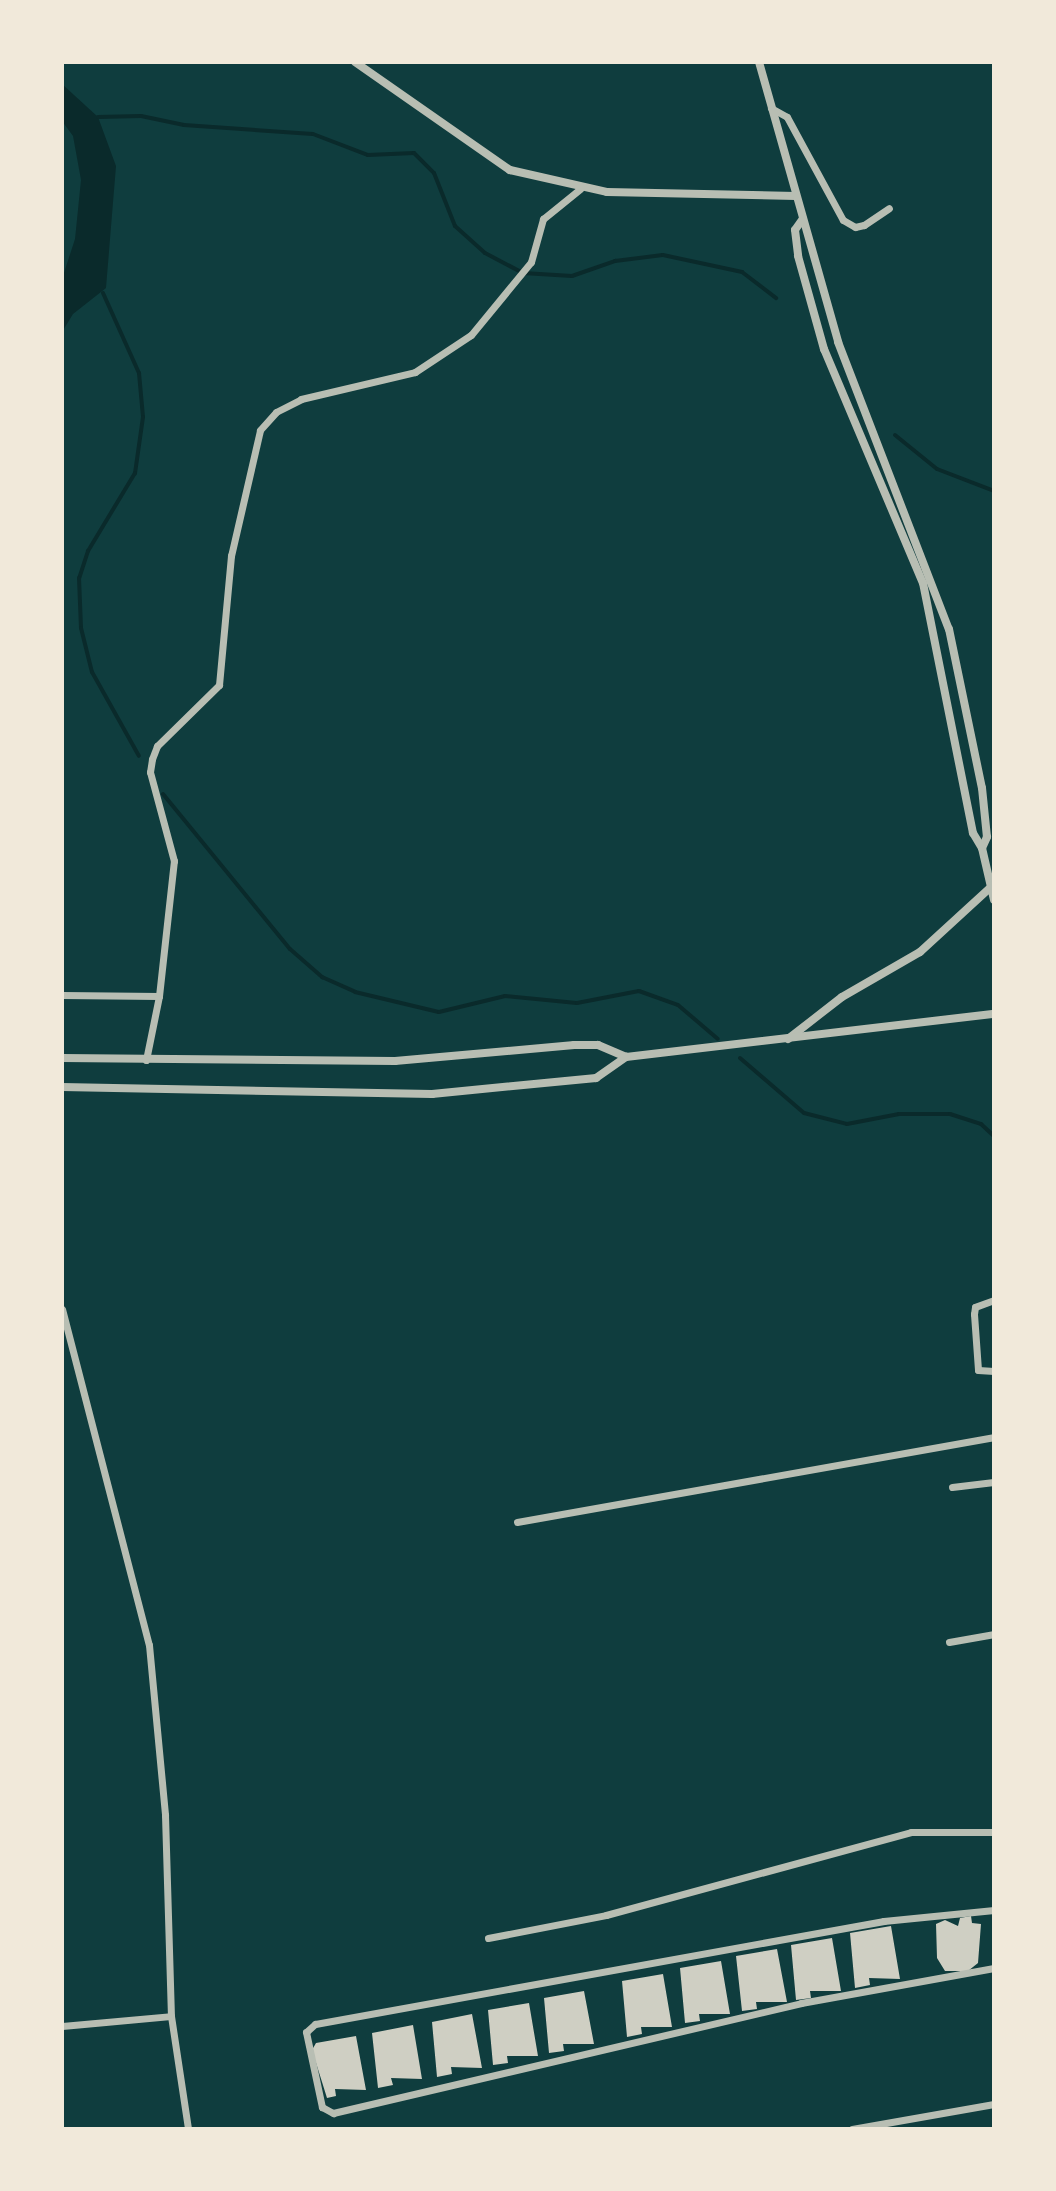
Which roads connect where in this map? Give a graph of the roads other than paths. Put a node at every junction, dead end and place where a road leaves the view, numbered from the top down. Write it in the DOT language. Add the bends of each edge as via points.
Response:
graph roads {
  1 [pos="355,62"];
  2 [pos="759,62"];
  3 [pos="771,108"];
  4 [pos="580,189"];
  5 [pos="796,196"];
  6 [pos="889,208"];
  7 [pos="802,220"];
  8 [pos="899,497"];
  9 [pos="888,500"];
  10 [pos="982,848"];
  11 [pos="993,885"];
  12 [pos="994,900"];
  13 [pos="62,995"];
  14 [pos="159,996"];
  15 [pos="994,1014"];
  16 [pos="787,1039"];
  17 [pos="626,1057"];
  18 [pos="62,1058"];
  19 [pos="146,1060"];
  20 [pos="62,1087"];
  21 [pos="994,1300"];
  22 [pos="62,1309"];
  23 [pos="994,1371"];
  24 [pos="994,1437"];
  25 [pos="994,1482"];
  26 [pos="952,1487"];
  27 [pos="517,1522"];
  28 [pos="994,1634"];
  29 [pos="949,1642"];
  30 [pos="994,1832"];
  31 [pos="994,1910"];
  32 [pos="488,1938"];
  33 [pos="994,1968"];
  34 [pos="171,2016"];
  35 [pos="62,2026"];
  36 [pos="994,2104"];
  37 [pos="188,2129"];
  38 [pos="852,2129"];
  1 -- 4 [label="street" via="510,170"];
  2 -- 3 [label="street"];
  3 -- 5 [label="street"];
  3 -- 6 [label="street" via="787,117 843,220 864,225"];
  4 -- 5 [label="street"];
  4 -- 14 [label="street" via="543,219 531,262 471,335 415,372 301,399 276,412 260,430 231,556 219,685 157,746 152,759 150,772 174,861"];
  5 -- 7 [label="street"];
  7 -- 8 [label="street" via="857,397"];
  7 -- 9 [label="street" via="795,230 798,256 815,320 848,413"];
  8 -- 9 [label="street"];
  8 -- 10 [label="street" via="927,563 961,675 982,788 987,837"];
  9 -- 10 [label="street" via="932,617 973,833"];
  10 -- 11 [label="street"];
  11 -- 12 [label="street"];
  11 -- 16 [label="street" via="920,952 831,1005"];
  13 -- 14 [label="street"];
  14 -- 19 [label="street"];
  15 -- 16 [label="street"];
  16 -- 17 [label="street"];
  17 -- 19 [label="street" via="598,1045 574,1045 395,1061"];
  17 -- 20 [label="street" via="596,1078 432,1094"];
  18 -- 19 [label="street"];
  21 -- 23 [label="street" via="975,1307 974,1314 978,1370"];
  22 -- 34 [label="street" via="149,1645 165,1815"];
  24 -- 27 [label="street"];
  25 -- 26 [label="street"];
  28 -- 29 [label="street"];
  30 -- 32 [label="street" via="911,1832 606,1915"];
  31 -- 33 [label="street" via="884,1921 315,2024 306,2032 322,2107 333,2113 801,2003"];
  34 -- 35 [label="street"];
  34 -- 37 [label="street"];
  36 -- 38 [label="street"];
}
